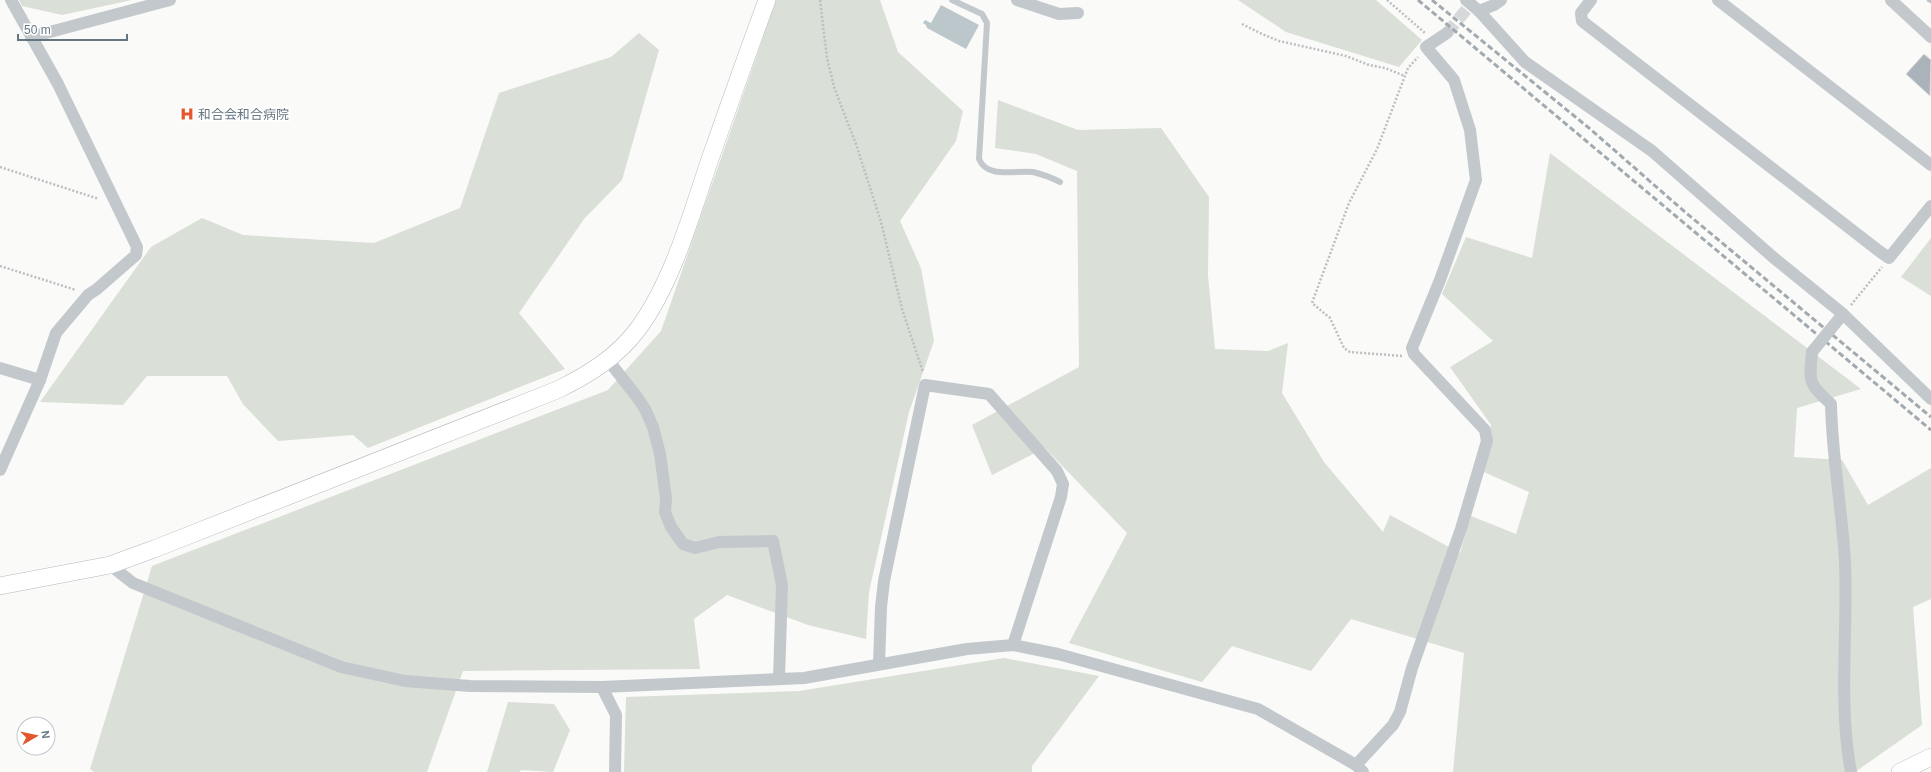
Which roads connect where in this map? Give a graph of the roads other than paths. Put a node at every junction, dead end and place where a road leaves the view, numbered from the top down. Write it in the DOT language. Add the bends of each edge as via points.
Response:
graph roads {
  1 [pos="11,0"];
  2 [pos="170,0"];
  3 [pos="767,0"];
  4 [pos="952,0"];
  5 [pos="1017,0"];
  6 [pos="1466,0"];
  7 [pos="1501,0"];
  8 [pos="1591,0"];
  9 [pos="1718,0"];
  10 [pos="1891,0"];
  11 [pos="1479,11"];
  12 [pos="1078,14"];
  13 [pos="1447,33"];
  14 [pos="31,37"];
  15 [pos="1931,37"];
  16 [pos="1931,165"];
  17 [pos="1060,182"];
  18 [pos="1931,206"];
  19 [pos="1842,314"];
  20 [pos="608,360"];
  21 [pos="0,368"];
  22 [pos="40,380"];
  23 [pos="1931,399"];
  24 [pos="0,470"];
  25 [pos="110,565"];
  26 [pos="0,586"];
  27 [pos="1013,646"];
  28 [pos="879,664"];
  29 [pos="779,678"];
  30 [pos="602,686"];
  31 [pos="1931,757"];
  32 [pos="1360,768"];
  33 [pos="615,772"];
  34 [pos="1852,772"];
  35 [pos="1900,772"];
  1 -- 14 [label="street"];
  2 -- 14 [label="street"];
  3 -- 20 [label="street" via="693,210 662,289 637,329"];
  4 -- 17 [label="lane" via="982,14 987,23 979,159 982,166 990,171 1034,172"];
  5 -- 12 [label="street" via="1059,14"];
  6 -- 11 [label="street"];
  7 -- 11 [label="street"];
  8 -- 18 [label="street" via="1581,13 1582,21 1889,258"];
  9 -- 16 [label="street"];
  10 -- 15 [label="street"];
  11 -- 19 [label="street" via="1525,62 1652,151"];
  13 -- 32 [label="street" via="1430,44 1454,80 1470,130 1476,180 1412,348 1414,354 1485,430 1487,441 1461,529 1412,668 1400,712"];
  14 -- 22 [label="street" via="58,84 137,247 136,255 88,295 56,332"];
  19 -- 23 [label="street"];
  19 -- 34 [label="street, bridge" via="1812,352 1810,373 1813,388 1831,404 1831,432 1845,561 1844,710 1846,744"];
  20 -- 25 [label="street" via="590,373 557,390"];
  20 -- 29 [label="street" via="637,397 653,427 660,454 666,498 665,512 671,527 683,544 695,548 719,542 773,541 782,585"];
  21 -- 22 [label="street"];
  22 -- 24 [label="street"];
  25 -- 26 [label="street"];
  25 -- 30 [label="street" via="133,583 341,667 413,682 470,686"];
  27 -- 28 [label="street" via="967,649"];
  27 -- 28 [label="street" via="1063,484 1057,471 989,394 925,385 884,581"];
  27 -- 32 [label="street" via="1058,654 1258,709"];
  28 -- 29 [label="street" via="804,678"];
  29 -- 30 [label="street"];
  30 -- 33 [label="street" via="616,715"];
  31 -- 35 [label="street"];
}
